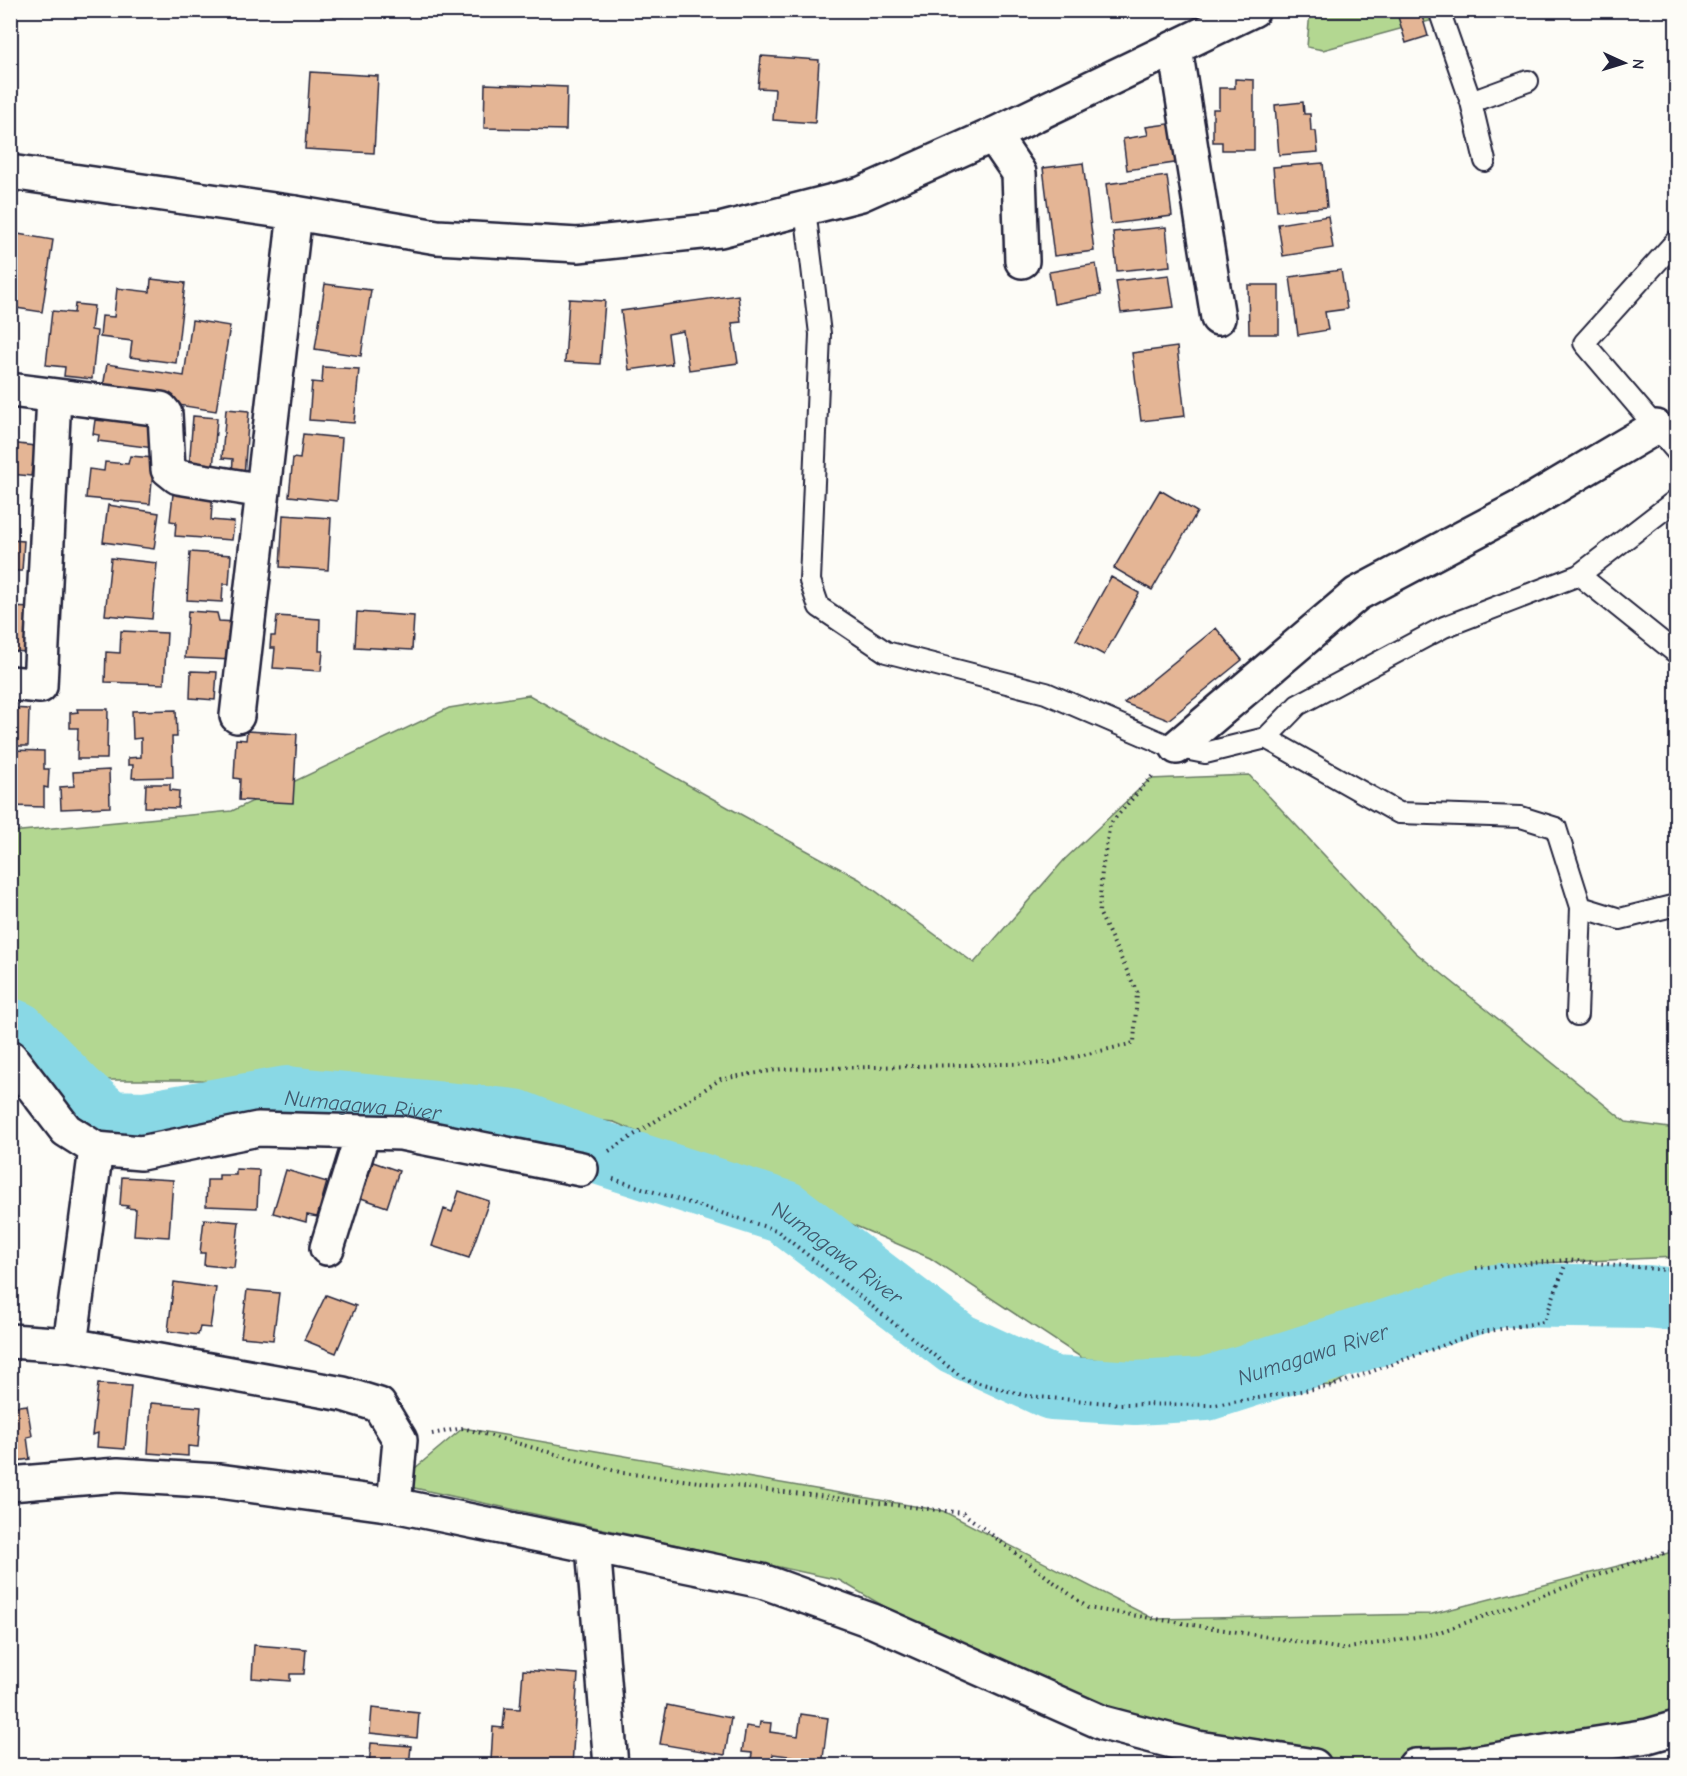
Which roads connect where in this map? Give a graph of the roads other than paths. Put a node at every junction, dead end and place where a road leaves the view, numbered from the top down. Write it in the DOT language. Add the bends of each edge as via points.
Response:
graph roads {
  1 [pos="1253,10"];
  2 [pos="1439,10"];
  3 [pos="1174,48"];
  4 [pos="1528,81"];
  5 [pos="1471,102"];
  6 [pos="993,135"];
  7 [pos="1485,161"];
  8 [pos="10,172"];
  9 [pos="805,209"];
  10 [pos="295,213"];
  11 [pos="1677,241"];
  12 [pos="1022,261"];
  13 [pos="1218,318"];
  14 [pos="10,390"];
  15 [pos="54,396"];
  16 [pos="1666,439"];
  17 [pos="263,490"];
  18 [pos="1677,500"];
  19 [pos="1579,575"];
  20 [pos="1677,653"];
  21 [pos="10,683"];
  22 [pos="237,716"];
  23 [pos="1266,738"];
  24 [pos="1177,747"];
  25 [pos="1677,905"];
  26 [pos="1581,907"];
  27 [pos="1577,1015"];
  28 [pos="10,1057"];
  29 [pos="363,1132"];
  30 [pos="96,1149"];
  31 [pos="581,1169"];
  32 [pos="327,1248"];
  33 [pos="10,1341"];
  34 [pos="70,1346"];
  35 [pos="10,1484"];
  36 [pos="394,1505"];
  37 [pos="593,1546"];
  38 [pos="1662,1732"];
  39 [pos="611,1766"];
  40 [pos="1314,1766"];
  41 [pos="1415,1766"];
  42 [pos="1593,1766"];
  1 -- 3 [label="street"];
  2 -- 5 [label="lane"];
  3 -- 6 [label="street"];
  3 -- 13 [label="street"];
  4 -- 5 [label="lane"];
  5 -- 7 [label="lane"];
  6 -- 9 [label="street" via="861,194"];
  6 -- 12 [label="street" via="1019,173"];
  8 -- 10 [label="street"];
  9 -- 10 [label="street" via="720,230 578,245 437,237"];
  9 -- 24 [label="lane" via="820,334 810,581 819,608 886,652 1046,693"];
  10 -- 17 [label="street"];
  11 -- 16 [label="lane" via="1584,343"];
  14 -- 15 [label="street"];
  15 -- 17 [label="street" via="161,409 165,414 168,469 178,477"];
  15 -- 21 [label="street" via="40,686"];
  16 -- 24 [label="street" via="1521,507 1358,594"];
  17 -- 22 [label="street"];
  18 -- 19 [label="lane"];
  19 -- 20 [label="lane"];
  19 -- 23 [label="lane" via="1444,627 1298,705"];
  23 -- 24 [label="lane" via="1205,753"];
  23 -- 26 [label="lane" via="1400,813 1521,817 1556,828"];
  25 -- 26 [label="lane" via="1620,919"];
  26 -- 27 [label="lane"];
  28 -- 30 [label="street" via="66,1130"];
  29 -- 30 [label="street" via="258,1129 141,1153"];
  29 -- 31 [label="street" via="401,1133"];
  29 -- 32 [label="street"];
  30 -- 34 [label="street"];
  33 -- 34 [label="street"];
  34 -- 36 [label="street" via="343,1394 379,1405 400,1440"];
  35 -- 36 [label="street" via="118,1475 219,1480"];
  36 -- 37 [label="street"];
  37 -- 39 [label="street"];
  37 -- 40 [label="street" via="762,1581 873,1621 1104,1723 1198,1748"];
  38 -- 41 [label="street" via="1462,1765"];
  38 -- 42 [label="street"];
}
